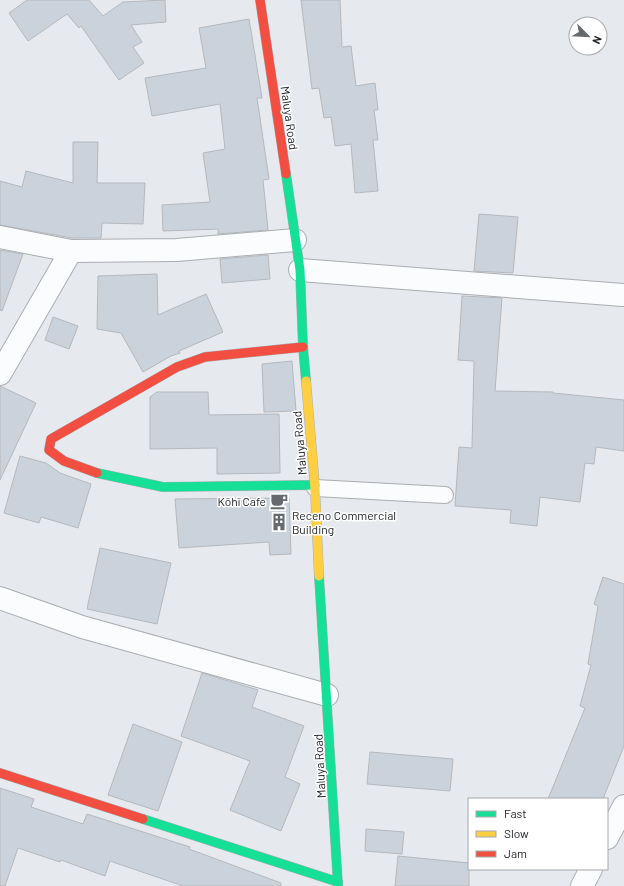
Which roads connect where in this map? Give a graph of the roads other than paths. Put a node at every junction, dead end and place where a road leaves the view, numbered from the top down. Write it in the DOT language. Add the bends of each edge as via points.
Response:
graph roads {
  1 [pos="260,0"];
  2 [pos="0,237"];
  3 [pos="295,240"];
  4 [pos="71,251"];
  5 [pos="300,270"];
  6 [pos="623,295"];
  7 [pos="303,347"];
  8 [pos="0,374"];
  9 [pos="315,487"];
  10 [pos="446,495"];
  11 [pos="0,598"];
  12 [pos="327,694"];
  13 [pos="0,773"];
  14 [pos="624,806"];
  15 [pos="608,836"];
  16 [pos="590,870"];
  17 [pos="338,884"];
  18 [pos="582,886"];
  1 -- 3 [label="street, Maluya Road"];
  2 -- 4 [label="street"];
  3 -- 4 [label="street" via="177,250"];
  3 -- 5 [label="street, Maluya Road"];
  4 -- 8 [label="street"];
  5 -- 6 [label="street"];
  5 -- 7 [label="street, Maluya Road"];
  7 -- 9 [label="street, Maluya Road"];
  7 -- 9 [label="street" via="204,357 177,367 51,439 49,450 64,461 104,475 163,487"];
  9 -- 10 [label="lane"];
  9 -- 12 [label="street, Maluya Road"];
  11 -- 12 [label="street" via="82,628"];
  12 -- 17 [label="street, Maluya Road"];
  13 -- 17 [label="street"];
  14 -- 15 [label="street"];
  16 -- 18 [label="street"];
}
